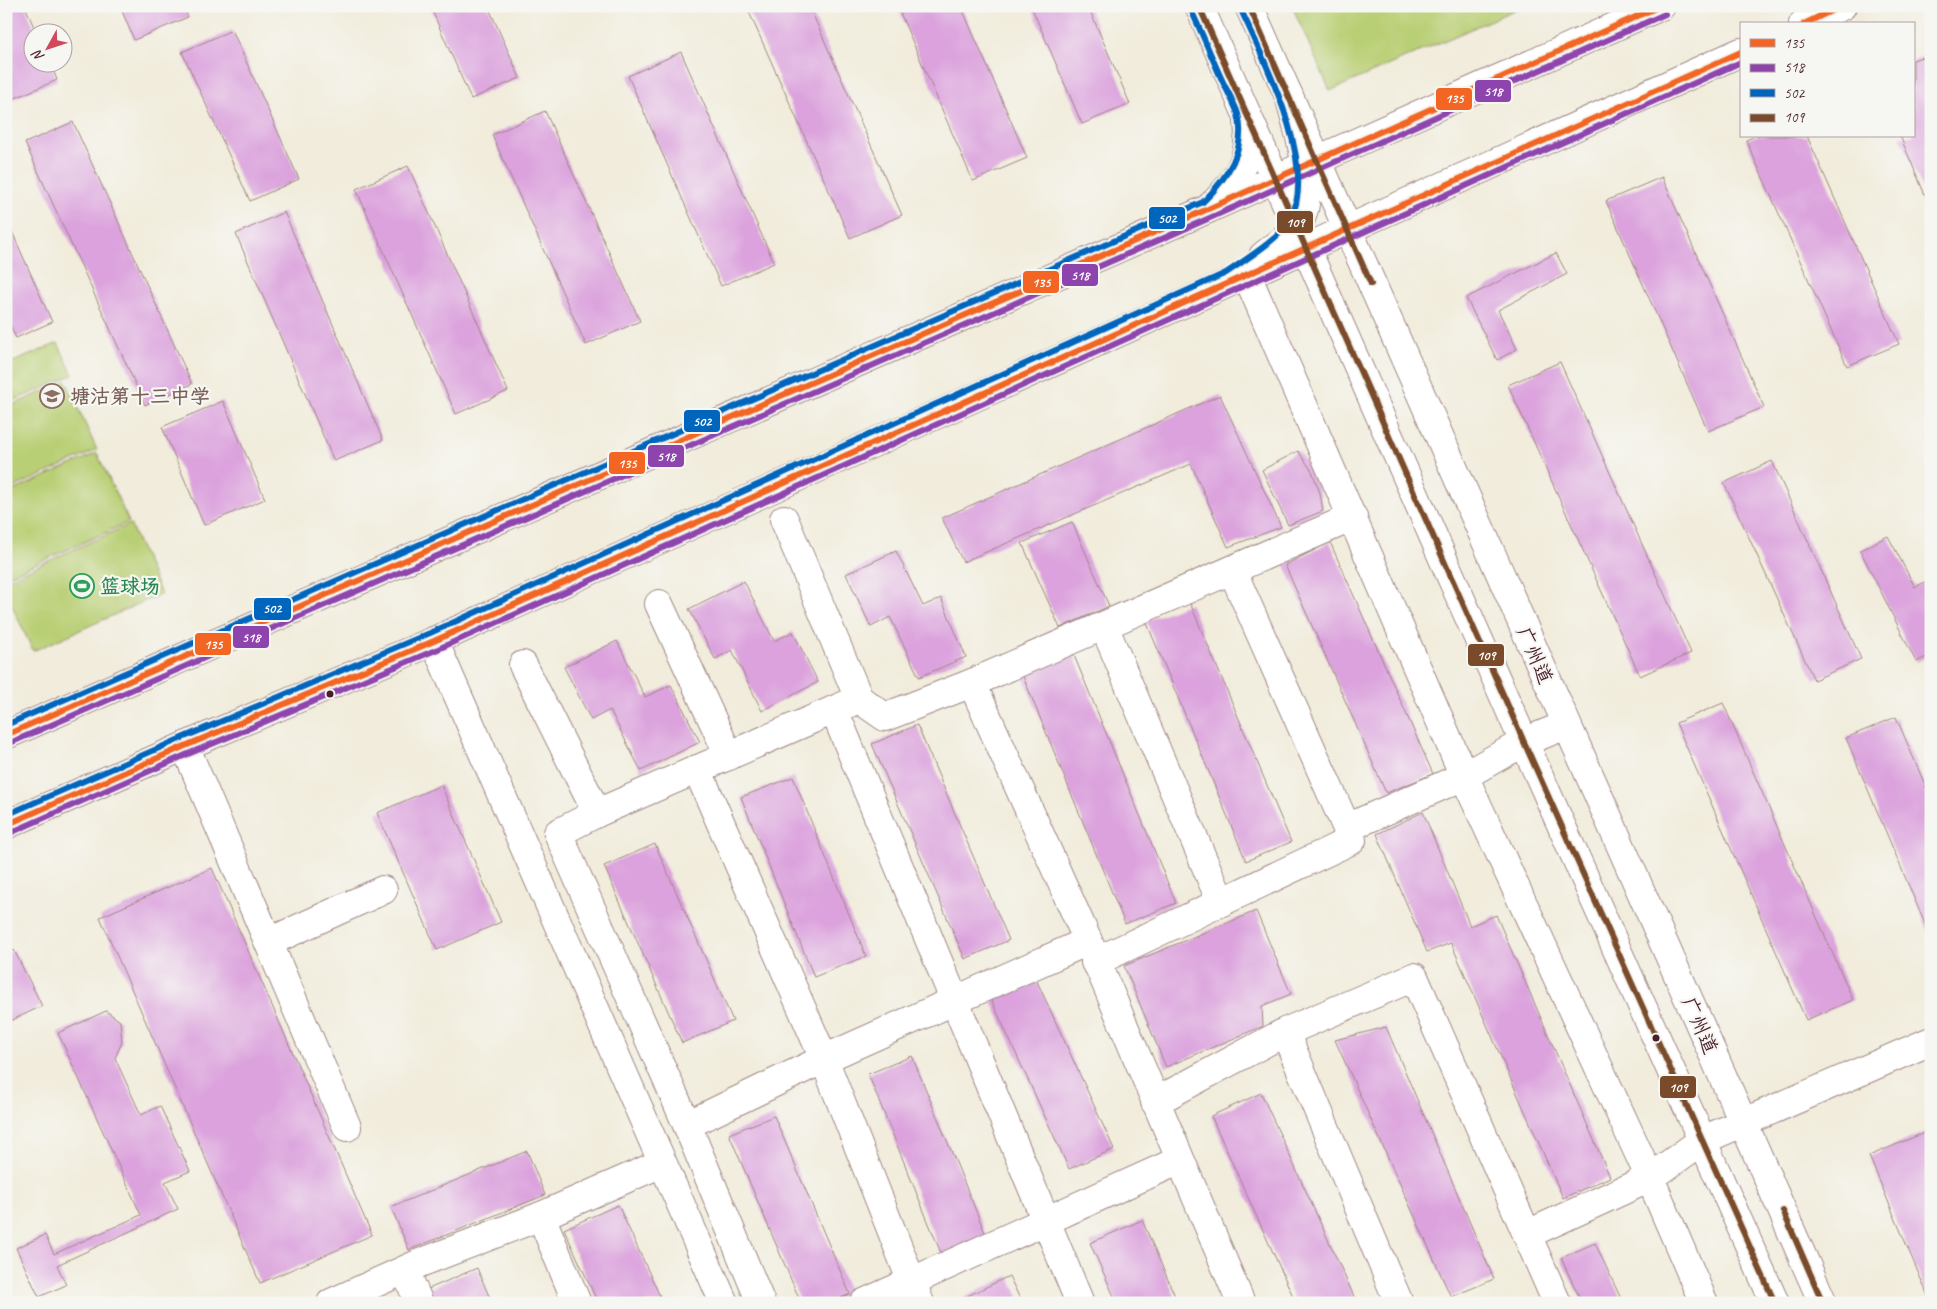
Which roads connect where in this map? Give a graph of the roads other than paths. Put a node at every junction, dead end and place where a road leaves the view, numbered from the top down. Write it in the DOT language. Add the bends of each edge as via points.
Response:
graph roads {
  1 [pos="1199,6"];
  2 [pos="1249,6"];
  3 [pos="1661,6"];
  4 [pos="1842,6"];
  5 [pos="1807,22"];
  6 [pos="1740,52"];
  7 [pos="1247,114"];
  8 [pos="1311,162"];
  9 [pos="1276,178"];
  10 [pos="1208,209"];
  11 [pos="1347,228"];
  12 [pos="1301,236"];
  13 [pos="1238,277"];
  14 [pos="1352,517"];
  15 [pos="784,519"];
  16 [pos="1232,570"];
  17 [pos="659,604"];
  18 [pos="1104,626"];
  19 [pos="434,641"];
  20 [pos="522,665"];
  21 [pos="972,683"];
  22 [pos="859,698"];
  23 [pos="834,710"];
  24 [pos="1566,724"];
  25 [pos="6,735"];
  26 [pos="1524,742"];
  27 [pos="185,746"];
  28 [pos="729,756"];
  29 [pos="697,769"];
  30 [pos="1464,776"];
  31 [pos="598,813"];
  32 [pos="6,825"];
  33 [pos="1347,828"];
  34 [pos="383,890"];
  35 [pos="1221,902"];
  36 [pos="268,942"];
  37 [pos="1091,952"];
  38 [pos="954,1002"];
  39 [pos="1285,1032"];
  40 [pos="1931,1041"];
  41 [pos="824,1059"];
  42 [pos="1155,1102"];
  43 [pos="1743,1123"];
  44 [pos="687,1125"];
  45 [pos="347,1127"];
  46 [pos="1703,1140"];
  47 [pos="1180,1160"];
  48 [pos="662,1163"];
  49 [pos="1650,1178"];
  50 [pos="541,1216"];
  51 [pos="1046,1221"];
  52 [pos="1528,1234"];
  53 [pos="404,1270"];
  54 [pos="916,1292"];
  55 [pos="1547,1300"];
  56 [pos="330,1303"];
  57 [pos="419,1303"];
  58 [pos="577,1303"];
  59 [pos="724,1303"];
  60 [pos="761,1303"];
  61 [pos="864,1303"];
  62 [pos="1080,1303"];
  63 [pos="1242,1303"];
  64 [pos="1398,1303"];
  65 [pos="1704,1303"];
  66 [pos="1775,1303"];
  67 [pos="1823,1303"];
  1 -- 7 [label="street"];
  2 -- 8 [label="street, 广州道" via="1289,96"];
  3 -- 8 [label="street"];
  4 -- 5 [label="street"];
  6 -- 11 [label="street"];
  7 -- 9 [label="street"];
  7 -- 10 [label="street" via="1250,134 1244,162 1236,179"];
  8 -- 9 [label="street"];
  8 -- 11 [label="street, 广州道"];
  8 -- 12 [label="street"];
  9 -- 10 [label="street"];
  9 -- 12 [label="street"];
  10 -- 25 [label="street"];
  11 -- 12 [label="street"];
  11 -- 24 [label="street, 广州道"];
  12 -- 13 [label="street" via="1271,250"];
  12 -- 26 [label="street"];
  13 -- 14 [label="street"];
  13 -- 19 [label="street"];
  14 -- 16 [label="street"];
  14 -- 30 [label="street"];
  15 -- 22 [label="street"];
  16 -- 18 [label="street"];
  16 -- 33 [label="street"];
  17 -- 28 [label="street"];
  18 -- 21 [label="street"];
  18 -- 35 [label="street"];
  19 -- 27 [label="street"];
  19 -- 48 [label="street"];
  20 -- 31 [label="street"];
  21 -- 22 [label="street" via="885,717"];
  21 -- 37 [label="street"];
  22 -- 23 [label="street"];
  23 -- 28 [label="street"];
  23 -- 38 [label="street"];
  24 -- 26 [label="street"];
  24 -- 43 [label="street, 广州道"];
  26 -- 30 [label="street"];
  26 -- 46 [label="street"];
  27 -- 32 [label="street"];
  27 -- 36 [label="street"];
  28 -- 29 [label="street"];
  29 -- 31 [label="street"];
  29 -- 41 [label="street"];
  30 -- 33 [label="street"];
  30 -- 49 [label="street"];
  31 -- 44 [label="street" via="558,833"];
  33 -- 35 [label="street" via="1352,840"];
  34 -- 36 [label="street"];
  35 -- 37 [label="street"];
  36 -- 45 [label="street"];
  37 -- 38 [label="street"];
  37 -- 42 [label="street"];
  38 -- 41 [label="street"];
  38 -- 51 [label="street"];
  39 -- 42 [label="street"];
  39 -- 52 [label="street" via="1414,977"];
  39 -- 64 [label="street"];
  40 -- 43 [label="street"];
  41 -- 44 [label="street"];
  41 -- 54 [label="street"];
  42 -- 47 [label="street"];
  43 -- 46 [label="street"];
  43 -- 67 [label="street, 广州道"];
  44 -- 60 [label="street"];
  46 -- 49 [label="street"];
  46 -- 66 [label="street"];
  47 -- 51 [label="street"];
  47 -- 63 [label="street"];
  48 -- 50 [label="street"];
  48 -- 59 [label="street"];
  49 -- 52 [label="street"];
  49 -- 65 [label="street"];
  50 -- 53 [label="street"];
  50 -- 58 [label="street"];
  51 -- 54 [label="street"];
  51 -- 62 [label="street"];
  52 -- 55 [label="street"];
  53 -- 56 [label="street"];
  53 -- 57 [label="street"];
  54 -- 61 [label="street"];
}
